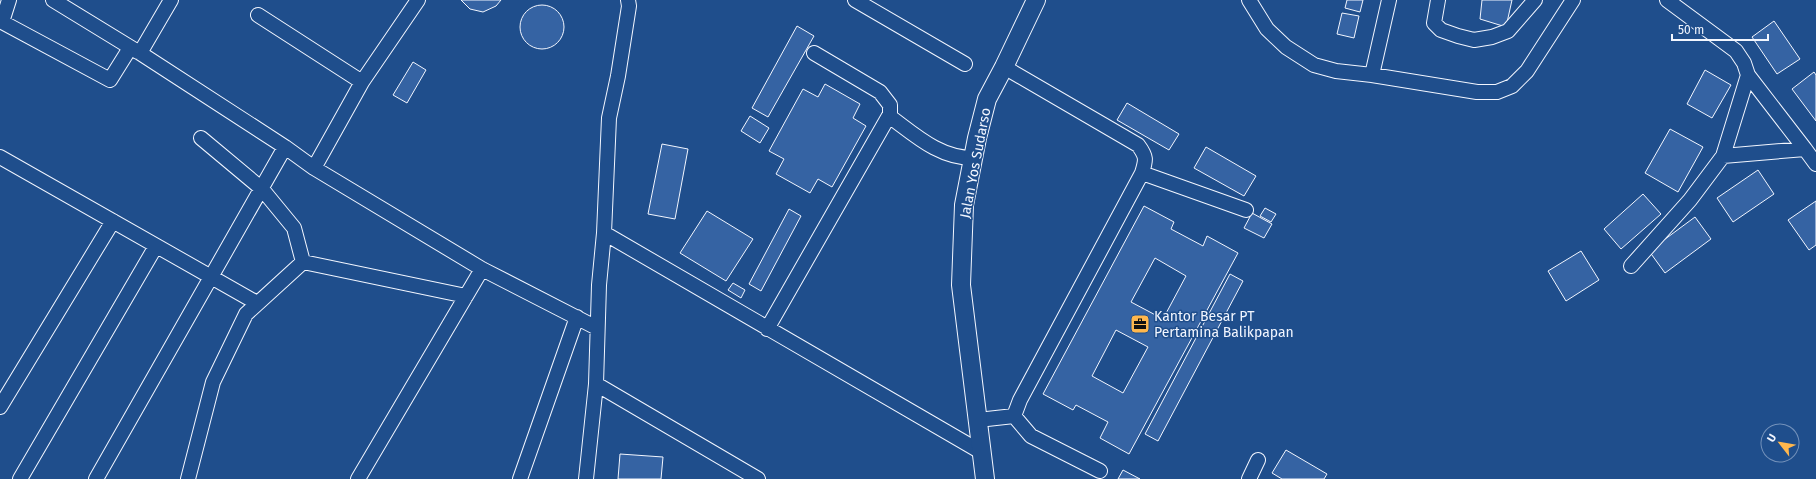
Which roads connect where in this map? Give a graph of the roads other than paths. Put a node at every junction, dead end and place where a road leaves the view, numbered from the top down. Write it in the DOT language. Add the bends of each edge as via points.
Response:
graph roads {
  1 [pos="9,0"];
  2 [pos="53,0"];
  3 [pos="418,0"];
  4 [pos="628,0"];
  5 [pos="855,0"];
  6 [pos="1036,0"];
  7 [pos="1249,0"];
  8 [pos="1389,0"];
  9 [pos="1438,0"];
  10 [pos="1535,0"];
  11 [pos="1667,0"];
  12 [pos="164,2"];
  13 [pos="1569,2"];
  14 [pos="258,15"];
  15 [pos="135,50"];
  16 [pos="814,53"];
  17 [pos="965,64"];
  18 [pos="1004,67"];
  19 [pos="1372,75"];
  20 [pos="1748,75"];
  21 [pos="362,82"];
  22 [pos="889,116"];
  23 [pos="201,138"];
  24 [pos="285,147"];
  25 [pos="1804,149"];
  26 [pos="1723,156"];
  27 [pos="0,157"];
  28 [pos="973,158"];
  29 [pos="1816,164"];
  30 [pos="314,168"];
  31 [pos="1142,173"];
  32 [pos="262,189"];
  33 [pos="1246,210"];
  34 [pos="113,221"];
  35 [pos="604,233"];
  36 [pos="156,246"];
  37 [pos="303,262"];
  38 [pos="1631,266"];
  39 [pos="482,269"];
  40 [pos="211,277"];
  41 [pos="466,296"];
  42 [pos="258,303"];
  43 [pos="577,317"];
  44 [pos="597,328"];
  45 [pos="767,329"];
  46 [pos="596,384"];
  47 [pos="0,407"];
  48 [pos="1014,416"];
  49 [pos="978,420"];
  50 [pos="981,452"];
  51 [pos="1258,460"];
  52 [pos="1100,471"];
  53 [pos="1252,478"];
  54 [pos="20,479"];
  55 [pos="96,479"];
  56 [pos="188,479"];
  57 [pos="358,479"];
  58 [pos="520,479"];
  59 [pos="586,479"];
  60 [pos="758,479"];
  61 [pos="985,479"];
  1 -- 15 [label="street" via="2,22 110,80"];
  2 -- 15 [label="street"];
  3 -- 21 [label="street"];
  4 -- 35 [label="street" via="618,76 609,118"];
  5 -- 17 [label="street"];
  6 -- 18 [label="main road, Jalan Yos Sudarso"];
  7 -- 19 [label="street" via="1267,29 1286,47 1314,65 1336,71"];
  8 -- 19 [label="street"];
  9 -- 10 [label="street" via="1434,22 1441,30 1474,40 1508,31"];
  11 -- 20 [label="street" via="1736,51"];
  12 -- 15 [label="street"];
  13 -- 19 [label="street" via="1527,71 1512,86 1497,92 1477,92"];
  14 -- 21 [label="street"];
  15 -- 24 [label="street"];
  16 -- 22 [label="street" via="880,92 890,105"];
  18 -- 28 [label="main road, Jalan Yos Sudarso" via="987,99"];
  18 -- 31 [label="street" via="1138,146 1146,160"];
  20 -- 25 [label="street"];
  20 -- 26 [label="street"];
  21 -- 30 [label="street"];
  22 -- 28 [label="street" via="940,152 954,157"];
  22 -- 45 [label="street"];
  23 -- 32 [label="street"];
  24 -- 30 [label="street"];
  24 -- 32 [label="street"];
  25 -- 26 [label="street"];
  25 -- 29 [label="street"];
  26 -- 38 [label="street" via="1690,200"];
  27 -- 34 [label="street"];
  28 -- 49 [label="main road, Jalan Yos Sudarso" via="964,205 961,285"];
  30 -- 39 [label="street"];
  31 -- 33 [label="street"];
  31 -- 48 [label="street" via="1020,400"];
  32 -- 37 [label="street" via="294,228"];
  32 -- 40 [label="street"];
  34 -- 36 [label="street"];
  34 -- 47 [label="street"];
  35 -- 44 [label="street"];
  35 -- 45 [label="street"];
  36 -- 40 [label="street"];
  36 -- 54 [label="street"];
  37 -- 41 [label="street"];
  37 -- 42 [label="street"];
  39 -- 41 [label="street"];
  39 -- 43 [label="street"];
  40 -- 42 [label="street"];
  40 -- 55 [label="street"];
  41 -- 57 [label="street"];
  42 -- 56 [label="street" via="246,314 213,382"];
  43 -- 44 [label="street"];
  43 -- 58 [label="street"];
  44 -- 46 [label="street"];
  45 -- 50 [label="street"];
  46 -- 59 [label="street"];
  46 -- 60 [label="street"];
  48 -- 49 [label="street"];
  48 -- 52 [label="street" via="1030,436"];
  49 -- 50 [label="main road, Jalan Yos Sudarso"];
  50 -- 61 [label="main road, Jalan Yos Sudarso"];
  51 -- 53 [label="street"];
}
